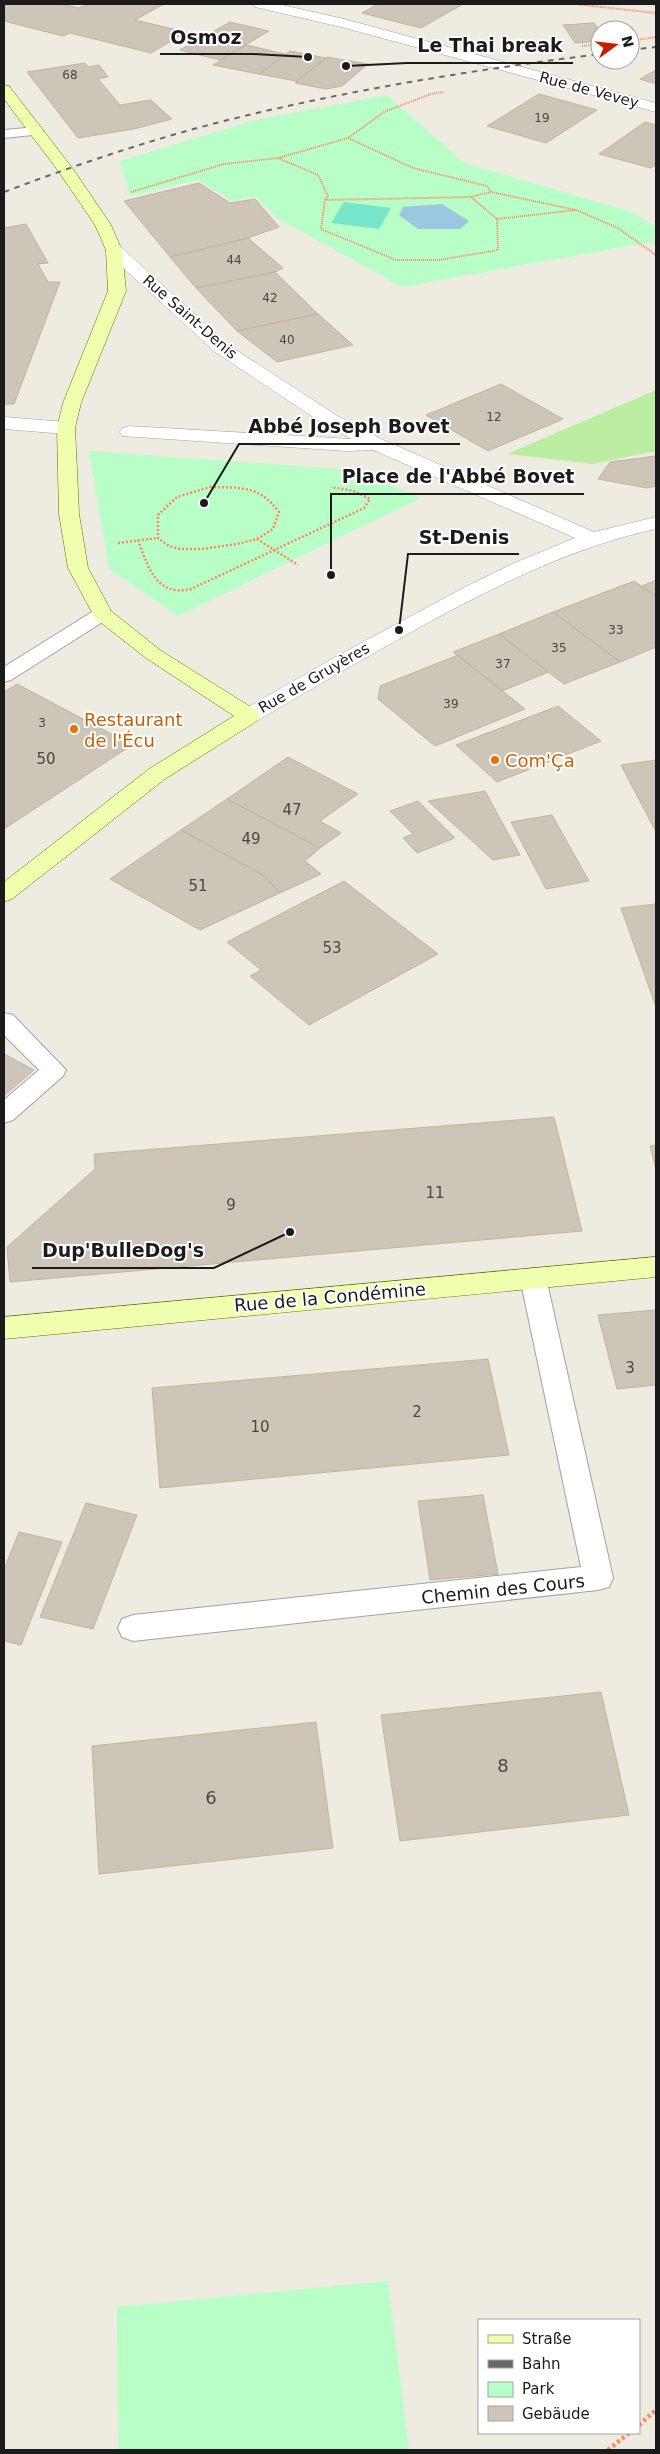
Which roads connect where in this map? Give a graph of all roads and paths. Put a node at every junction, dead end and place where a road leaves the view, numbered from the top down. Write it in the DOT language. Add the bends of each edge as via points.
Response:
graph roads {
  1 [pos="260,4"];
  2 [pos="574,4"];
  3 [pos="656,12"];
  4 [pos="656,37"];
  5 [pos="640,39"];
  6 [pos="4,89"];
  7 [pos="450,91"];
  8 [pos="656,108"];
  9 [pos="37,130"];
  10 [pos="4,134"];
  11 [pos="348,138"];
  12 [pos="278,158"];
  13 [pos="491,192"];
  14 [pos="125,194"];
  15 [pos="470,197"];
  16 [pos="325,200"];
  17 [pos="576,210"];
  18 [pos="497,219"];
  19 [pos="114,250"];
  20 [pos="656,255"];
  21 [pos="4,423"];
  22 [pos="66,428"];
  23 [pos="129,432"];
  24 [pos="374,444"];
  25 [pos="329,486"];
  26 [pos="656,523"];
  27 [pos="158,538"];
  28 [pos="257,538"];
  29 [pos="591,538"];
  30 [pos="138,540"];
  31 [pos="112,544"];
  32 [pos="276,551"];
  33 [pos="298,565"];
  34 [pos="102,614"];
  35 [pos="4,676"];
  36 [pos="249,716"];
  37 [pos="4,894"];
  38 [pos="4,1021"];
  39 [pos="4,1114"];
  40 [pos="656,1267"];
  41 [pos="533,1278"];
  42 [pos="4,1328"];
  43 [pos="133,1628"];
  44 [pos="656,2410"];
  45 [pos="640,2424"];
  46 [pos="628,2434"];
  47 [pos="608,2450"];
  1 -- 8 [label="street, Rue de Vevey" via="344,23"];
  2 -- 3 [label="path"];
  4 -- 5 [label="path"];
  6 -- 9 [label="main road, Rue Saint-Denis"];
  7 -- 11 [label="path" via="431,94 384,112"];
  9 -- 10 [label="lane"];
  9 -- 19 [label="main road, Rue Saint-Denis" via="103,225"];
  11 -- 12 [label="path"];
  11 -- 13 [label="path" via="413,168 487,186"];
  12 -- 14 [label="path" via="224,164"];
  12 -- 16 [label="path" via="318,175 328,196"];
  13 -- 15 [label="path"];
  13 -- 17 [label="path"];
  15 -- 16 [label="path"];
  15 -- 18 [label="path"];
  16 -- 18 [label="path" via="321,229 396,260 439,260 498,250"];
  17 -- 18 [label="path"];
  17 -- 20 [label="path" via="618,228"];
  19 -- 22 [label="main road, Rue Saint-Denis" via="117,292 72,403"];
  19 -- 24 [label="street, Rue Saint-Denis" via="221,348 332,421"];
  21 -- 22 [label="street"];
  22 -- 34 [label="main road, Rue Saint-Denis" via="69,514 78,568"];
  23 -- 24 [label="street"];
  24 -- 29 [label="street, Rue Saint-Denis"];
  25 -- 32 [label="path" via="354,491 370,500 364,508"];
  26 -- 29 [label="street, Rue de Gruyères"];
  27 -- 28 [label="path" via="171,547 205,549 232,546"];
  27 -- 28 [label="path" via="158,515 177,497 218,487 243,488 268,497 279,512 273,529"];
  27 -- 30 [label="path"];
  28 -- 32 [label="path"];
  29 -- 36 [label="street, Rue de Gruyères" via="490,582 358,651"];
  30 -- 31 [label="path"];
  30 -- 32 [label="path" via="152,574 165,588 176,592 191,589"];
  32 -- 33 [label="path"];
  34 -- 35 [label="lane"];
  34 -- 36 [label="main road, Rue Saint-Denis" via="153,654"];
  36 -- 37 [label="main road, Rue de Gruyères" via="157,774"];
  38 -- 39 [label="lane" via="54,1070"];
  40 -- 41 [label="main road, Rue de la Condémine"];
  41 -- 42 [label="main road, Rue de la Condémine"];
  41 -- 43 [label="lane, Chemin des Cours" via="598,1578"];
  44 -- 45 [label="path"];
  46 -- 47 [label="path"];
}
